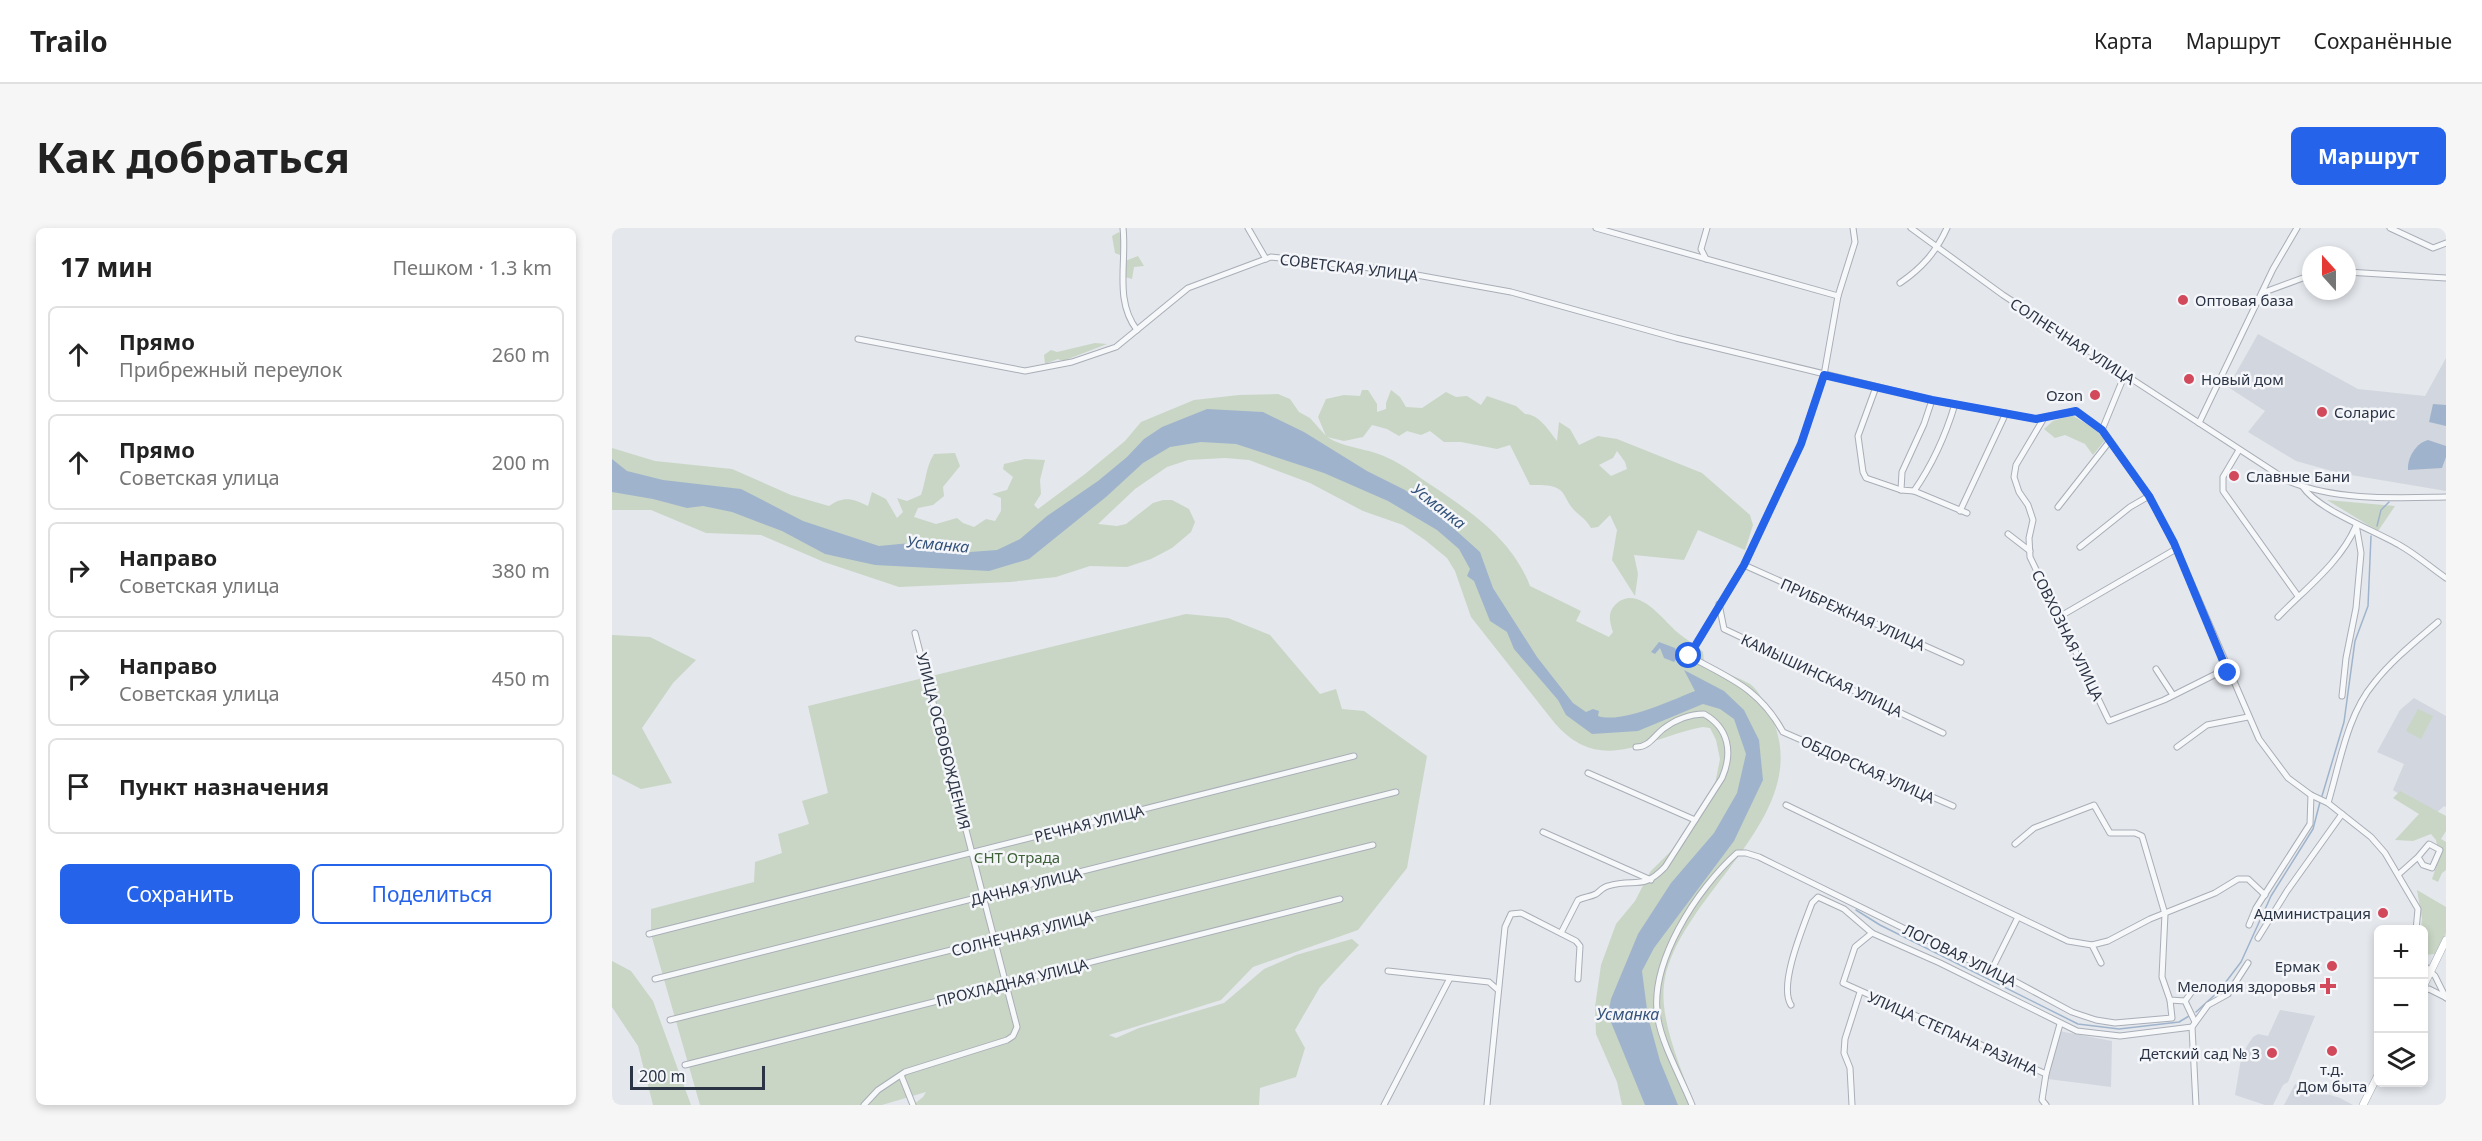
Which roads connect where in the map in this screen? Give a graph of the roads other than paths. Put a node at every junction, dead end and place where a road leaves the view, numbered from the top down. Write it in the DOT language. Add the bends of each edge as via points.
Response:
graph roads {
  1 [pos="1123,228"];
  2 [pos="1248,228"];
  3 [pos="1596,228"];
  4 [pos="1707,228"];
  5 [pos="1853,228"];
  6 [pos="1911,228"];
  7 [pos="1947,228"];
  8 [pos="2297,228"];
  9 [pos="2392,228"];
  10 [pos="2446,243"];
  11 [pos="1937,249"];
  12 [pos="1266,259"];
  13 [pos="1706,260"];
  14 [pos="2356,273"];
  15 [pos="2302,278"];
  16 [pos="2446,278"];
  17 [pos="1900,283"];
  18 [pos="2262,293"];
  19 [pos="1838,296"];
  20 [pos="1137,330"];
  21 [pos="858,339"];
  22 [pos="2125,374"];
  23 [pos="1824,375"];
  24 [pos="1876,387"];
  25 [pos="1932,400"];
  26 [pos="1955,404"];
  27 [pos="2006,413"];
  28 [pos="2044,418"];
  29 [pos="2199,423"];
  30 [pos="2102,430"];
  31 [pos="2109,442"];
  32 [pos="2239,450"];
  33 [pos="2303,487"];
  34 [pos="1900,490"];
  35 [pos="1914,491"];
  36 [pos="2149,496"];
  37 [pos="2446,497"];
  38 [pos="2058,507"];
  39 [pos="1960,511"];
  40 [pos="1966,513"];
  41 [pos="2356,524"];
  42 [pos="2008,534"];
  43 [pos="2029,538"];
  44 [pos="2018,542"];
  45 [pos="2080,547"];
  46 [pos="2176,549"];
  47 [pos="2030,551"];
  48 [pos="1744,565"];
  49 [pos="2446,579"];
  50 [pos="2298,596"];
  51 [pos="1719,604"];
  52 [pos="2060,617"];
  53 [pos="2278,617"];
  54 [pos="2438,622"];
  55 [pos="915,633"];
  56 [pos="1961,662"];
  57 [pos="2224,662"];
  58 [pos="2156,669"];
  59 [pos="2228,673"];
  60 [pos="2216,674"];
  61 [pos="2173,695"];
  62 [pos="2342,696"];
  63 [pos="2248,717"];
  64 [pos="1943,733"];
  65 [pos="1636,747"];
  66 [pos="2177,747"];
  67 [pos="1354,756"];
  68 [pos="1588,773"];
  69 [pos="1396,792"];
  70 [pos="2310,795"];
  71 [pos="2328,803"];
  72 [pos="1786,805"];
  73 [pos="1953,807"];
  74 [pos="2342,814"];
  75 [pos="1695,820"];
  76 [pos="1543,832"];
  77 [pos="2014,844"];
  78 [pos="1373,845"];
  79 [pos="972,853"];
  80 [pos="2418,856"];
  81 [pos="2399,874"];
  82 [pos="1651,880"];
  83 [pos="2265,895"];
  84 [pos="983,897"];
  85 [pos="1340,899"];
  86 [pos="2165,914"];
  87 [pos="2019,917"];
  88 [pos="2416,925"];
  89 [pos="2249,926"];
  90 [pos="1561,933"];
  91 [pos="1872,933"];
  92 [pos="649,934"];
  93 [pos="2258,938"];
  94 [pos="994,940"];
  95 [pos="2446,940"];
  96 [pos="2092,945"];
  97 [pos="2101,963"];
  98 [pos="2248,963"];
  99 [pos="2428,968"];
  100 [pos="1992,969"];
  101 [pos="2431,970"];
  102 [pos="1388,971"];
  103 [pos="1450,978"];
  104 [pos="655,979"];
  105 [pos="1578,979"];
  106 [pos="2427,979"];
  107 [pos="1006,984"];
  108 [pos="2428,989"];
  109 [pos="2193,990"];
  110 [pos="1498,991"];
  111 [pos="1860,992"];
  112 [pos="2446,997"];
  113 [pos="2170,1000"];
  114 [pos="2185,1001"];
  115 [pos="1791,1005"];
  116 [pos="670,1020"];
  117 [pos="2060,1024"];
  118 [pos="2193,1024"];
  119 [pos="685,1065"];
  120 [pos="2046,1074"];
  121 [pos="901,1075"];
  122 [pos="2374,1084"];
  123 [pos="864,1105"];
  124 [pos="913,1105"];
  125 [pos="1384,1105"];
  126 [pos="1487,1105"];
  127 [pos="1692,1105"];
  128 [pos="1852,1105"];
  129 [pos="2046,1105"];
  130 [pos="2196,1105"];
  131 [pos="2363,1105"];
  1 -- 20 [label="street" via="1124,307"];
  2 -- 12 [label="street"];
  3 -- 13 [label="street"];
  4 -- 13 [label="street" via="1701,249"];
  5 -- 19 [label="street" via="1855,242"];
  6 -- 11 [label="street, СОЛНЕЧНАЯ УЛИЦА"];
  7 -- 11 [label="street"];
  8 -- 18 [label="street"];
  9 -- 10 [label="street" via="2433,248"];
  11 -- 17 [label="street"];
  11 -- 22 [label="street, СОЛНЕЧНАЯ УЛИЦА"];
  12 -- 20 [label="street, СОВЕТСКАЯ УЛИЦА" via="1188,288"];
  12 -- 23 [label="street, СОВЕТСКАЯ УЛИЦА" via="1389,270 1511,292"];
  13 -- 19 [label="street"];
  14 -- 16 [label="street"];
  15 -- 18 [label="street"];
  18 -- 29 [label="street"];
  19 -- 23 [label="street"];
  20 -- 21 [label="street, СОВЕТСКАЯ УЛИЦА" via="1105,351 1025,371"];
  22 -- 29 [label="street, СОЛНЕЧНАЯ УЛИЦА"];
  22 -- 30 [label="street"];
  23 -- 24 [label="street, СОВЕТСКАЯ УЛИЦА"];
  23 -- 48 [label="street" via="1801,444"];
  24 -- 25 [label="street, СОВЕТСКАЯ УЛИЦА"];
  24 -- 34 [label="street" via="1858,436 1863,472 1866,478"];
  25 -- 26 [label="street, СОВЕТСКАЯ УЛИЦА"];
  25 -- 34 [label="street" via="1902,472"];
  26 -- 27 [label="street, СОВЕТСКАЯ УЛИЦА"];
  26 -- 35 [label="street" via="1926,473"];
  27 -- 28 [label="street, СОВЕТСКАЯ УЛИЦА"];
  27 -- 39 [label="street"];
  28 -- 30 [label="street, СОВЕТСКАЯ УЛИЦА" via="2076,411"];
  28 -- 43 [label="street, СОВХОЗНАЯ УЛИЦА" via="2016,465 2014,477 2033,520"];
  29 -- 32 [label="street, СОЛНЕЧНАЯ УЛИЦА"];
  30 -- 31 [label="street, СОВЕТСКАЯ УЛИЦА"];
  31 -- 36 [label="street, СОВЕТСКАЯ УЛИЦА"];
  31 -- 38 [label="street"];
  32 -- 33 [label="street, СОЛНЕЧНАЯ УЛИЦА"];
  32 -- 50 [label="street" via="2223,477 2223,491"];
  33 -- 37 [label="street, СОЛНЕЧНАЯ УЛИЦА" via="2366,497"];
  33 -- 41 [label="street, СОЛНЕЧНАЯ УЛИЦА" via="2310,496"];
  34 -- 35 [label="street"];
  35 -- 39 [label="street"];
  36 -- 45 [label="street"];
  36 -- 46 [label="street, СОВЕТСКАЯ УЛИЦА"];
  39 -- 40 [label="street"];
  41 -- 49 [label="street, СОЛНЕЧНАЯ УЛИЦА" via="2402,546"];
  41 -- 50 [label="street" via="2325,571"];
  41 -- 62 [label="street" via="2360,561"];
  42 -- 44 [label="street"];
  43 -- 44 [label="street"];
  43 -- 47 [label="street, СОВХОЗНАЯ УЛИЦА"];
  44 -- 47 [label="street"];
  46 -- 52 [label="street"];
  46 -- 57 [label="street, СОВЕТСКАЯ УЛИЦА"];
  47 -- 52 [label="street, СОВХОЗНАЯ УЛИЦА"];
  48 -- 51 [label="street"];
  48 -- 56 [label="street, ПРИБРЕЖНАЯ УЛИЦА"];
  50 -- 53 [label="street"];
  51 -- 64 [label="street, КАМЫШИНСКАЯ УЛИЦА" via="1724,629"];
  51 -- 73 [label="street, ОБДОРСКАЯ УЛИЦА" via="1689,656 1750,689 1774,716 1782,732"];
  52 -- 61 [label="street, СОВХОЗНАЯ УЛИЦА" via="2109,721"];
  54 -- 71 [label="street" via="2369,689 2354,717"];
  55 -- 79 [label="street, УЛИЦА ОСВОБОЖДЕНИЯ"];
  57 -- 59 [label="street, СОВЕТСКАЯ УЛИЦА"];
  57 -- 60 [label="street"];
  58 -- 61 [label="street"];
  59 -- 60 [label="street"];
  59 -- 63 [label="street, СОВЕТСКАЯ УЛИЦА"];
  60 -- 61 [label="street"];
  63 -- 66 [label="street" via="2207,726"];
  63 -- 70 [label="street, СОВЕТСКАЯ УЛИЦА" via="2288,778"];
  65 -- 75 [label="street" via="1647,745 1666,726 1695,714 1704,714 1719,725 1729,752 1728,765"];
  67 -- 79 [label="street, РЕЧНАЯ УЛИЦА"];
  68 -- 75 [label="street"];
  69 -- 84 [label="street, ДАЧНАЯ УЛИЦА"];
  70 -- 71 [label="street, СОВЕТСКАЯ УЛИЦА"];
  70 -- 83 [label="street" via="2310,824"];
  71 -- 74 [label="street, СОВЕТСКАЯ УЛИЦА"];
  72 -- 87 [label="street"];
  74 -- 81 [label="street, СОВЕТСКАЯ УЛИЦА" via="2371,837"];
  74 -- 93 [label="street"];
  75 -- 82 [label="street" via="1665,867"];
  76 -- 82 [label="street"];
  77 -- 86 [label="street" via="2034,828 2094,805 2110,833 2142,836"];
  78 -- 94 [label="street, СОЛНЕЧНАЯ УЛИЦА"];
  79 -- 84 [label="street, УЛИЦА ОСВОБОЖДЕНИЯ"];
  79 -- 92 [label="street, РЕЧНАЯ УЛИЦА"];
  80 -- 80 [label="street" via="2423,865 2432,868 2440,849 2428,844"];
  80 -- 81 [label="street"];
  81 -- 88 [label="street, СОВЕТСКАЯ УЛИЦА" via="2418,909"];
  82 -- 90 [label="street" via="1609,885 1578,900"];
  83 -- 86 [label="street" via="2248,879 2238,879"];
  83 -- 89 [label="street"];
  84 -- 94 [label="street, УЛИЦА ОСВОБОЖДЕНИЯ"];
  84 -- 104 [label="street, ДАЧНАЯ УЛИЦА"];
  85 -- 107 [label="street, ПРОХЛАДНАЯ УЛИЦА"];
  86 -- 96 [label="street"];
  86 -- 113 [label="street" via="2162,977"];
  87 -- 96 [label="street" via="2068,941"];
  87 -- 100 [label="street"];
  90 -- 105 [label="street" via="1580,945"];
  90 -- 110 [label="street" via="1521,913 1511,914 1505,927"];
  91 -- 111 [label="street, УЛИЦА СТЕПАНА РАЗИНА" via="1856,947 1843,982"];
  91 -- 115 [label="street" via="1844,909 1818,897 1812,903 1795,953 1788,982 1787,1000"];
  91 -- 117 [label="street"];
  94 -- 107 [label="street, УЛИЦА ОСВОБОЖДЕНИЯ"];
  94 -- 116 [label="street, СОЛНЕЧНАЯ УЛИЦА"];
  95 -- 101 [label="main road"];
  96 -- 97 [label="street"];
  98 -- 118 [label="street" via="2228,994 2208,1005"];
  99 -- 101 [label="street"];
  100 -- 113 [label="street, ЛОГОВАЯ УЛИЦА" via="2072,1012 2096,1020 2115,1023 2172,1018"];
  100 -- 127 [label="street, ЛОГОВАЯ УЛИЦА" via="1759,857 1737,853 1698,899 1667,955 1658,984 1658,1020"];
  101 -- 106 [label="main road"];
  101 -- 112 [label="street"];
  102 -- 103 [label="street"];
  103 -- 110 [label="street" via="1489,982"];
  103 -- 125 [label="street"];
  107 -- 119 [label="street, ПРОХЛАДНАЯ УЛИЦА"];
  107 -- 121 [label="street, УЛИЦА ОСВОБОЖДЕНИЯ" via="1017,1027 1013,1035"];
  108 -- 112 [label="street"];
  109 -- 114 [label="street"];
  110 -- 126 [label="street"];
  111 -- 120 [label="street, УЛИЦА СТЕПАНА РАЗИНА"];
  111 -- 128 [label="street, УЛИЦА СТЕПАНА РАЗИНА" via="1844,1053 1850,1068"];
  113 -- 114 [label="street"];
  114 -- 118 [label="street"];
  117 -- 118 [label="street" via="2077,1031 2120,1036"];
  117 -- 120 [label="street, УЛИЦА СТЕПАНА РАЗИНА"];
  118 -- 130 [label="street"];
  120 -- 129 [label="street, УЛИЦА СТЕПАНА РАЗИНА"];
  121 -- 123 [label="street, УЛИЦА ОСВОБОЖДЕНИЯ"];
  121 -- 124 [label="street"];
  122 -- 131 [label="main road"];
}
